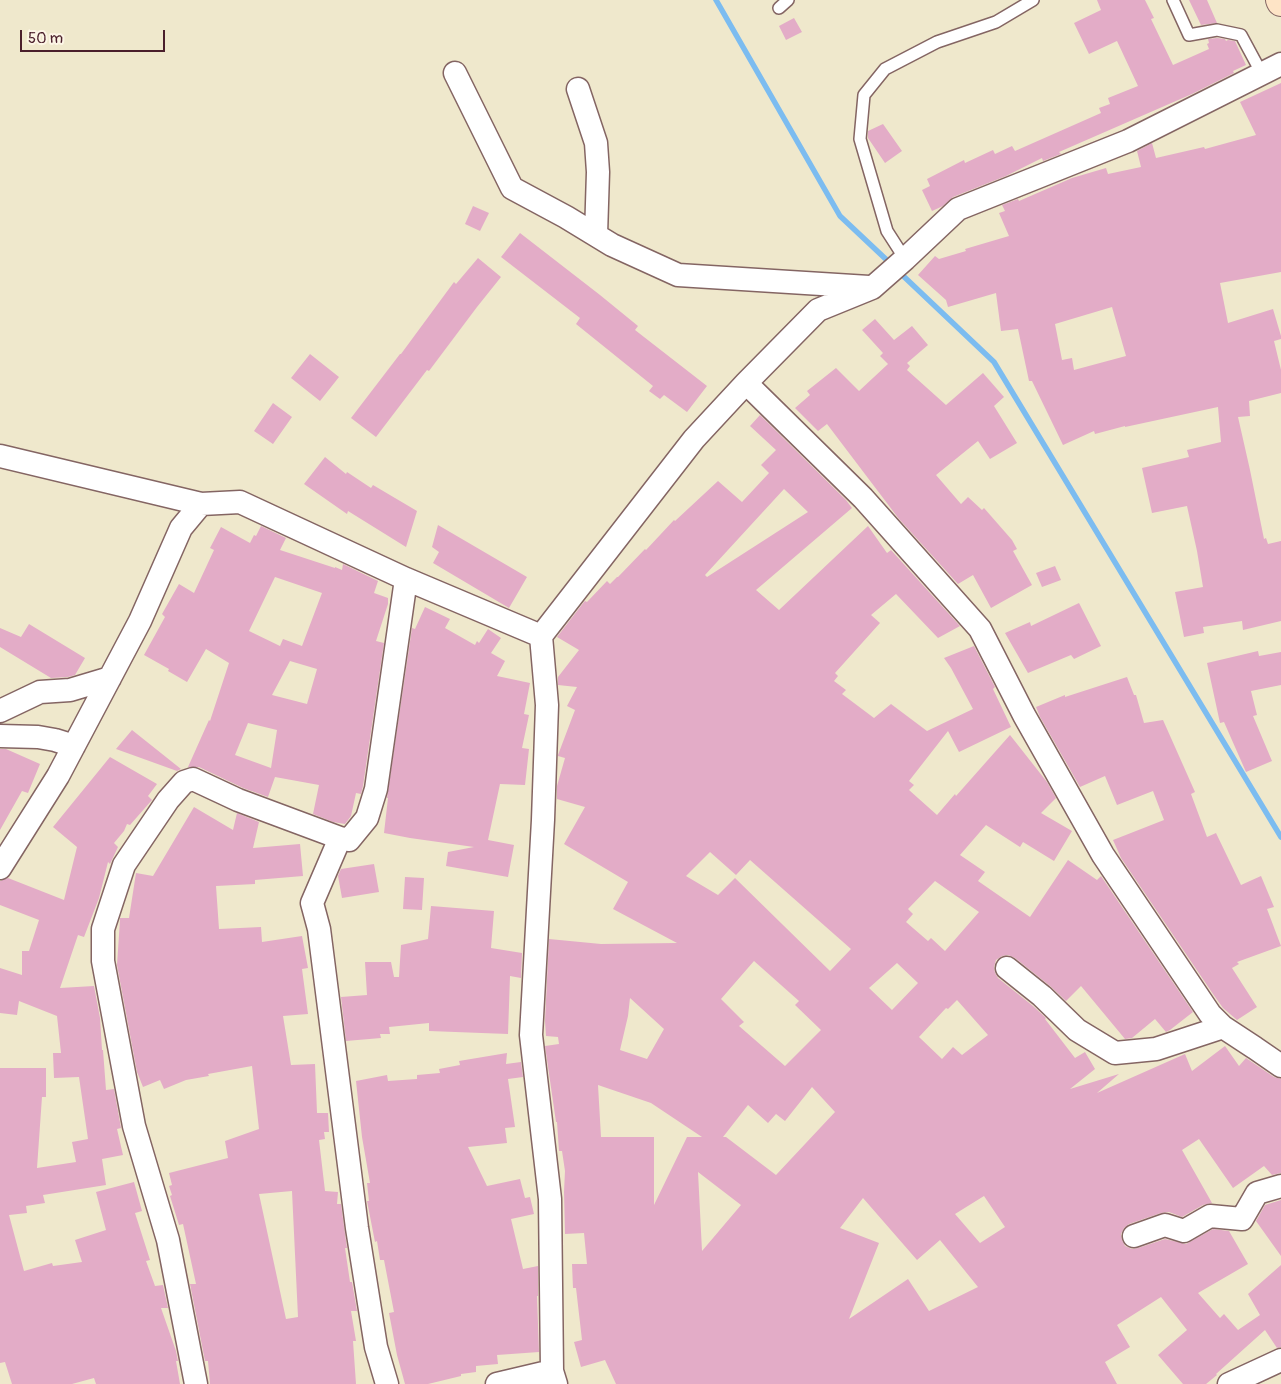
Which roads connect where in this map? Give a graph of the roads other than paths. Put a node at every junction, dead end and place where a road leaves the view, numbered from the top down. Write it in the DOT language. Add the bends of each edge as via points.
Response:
graph roads {
  1 [pos="788,0"];
  2 [pos="1033,0"];
  3 [pos="1173,0"];
  4 [pos="779,8"];
  5 [pos="1271,69"];
  6 [pos="455,73"];
  7 [pos="578,89"];
  8 [pos="596,235"];
  9 [pos="905,259"];
  10 [pos="880,281"];
  11 [pos="746,383"];
  12 [pos="0,456"];
  13 [pos="201,504"];
  14 [pos="406,579"];
  15 [pos="541,636"];
  16 [pos="110,678"];
  17 [pos="0,711"];
  18 [pos="0,736"];
  19 [pos="74,746"];
  20 [pos="340,838"];
  21 [pos="0,868"];
  22 [pos="1007,968"];
  23 [pos="1223,1027"];
  24 [pos="1281,1066"];
  25 [pos="1281,1186"];
  26 [pos="1134,1236"];
  27 [pos="1281,1360"];
  28 [pos="554,1378"];
  29 [pos="196,1384"];
  30 [pos="387,1384"];
  31 [pos="497,1384"];
  32 [pos="1229,1384"];
  1 -- 4 [label="lane"];
  2 -- 9 [label="lane" via="996,22 938,42 885,69 864,95 860,139 887,231"];
  3 -- 5 [label="lane" via="1189,35 1216,30 1241,35"];
  5 -- 9 [label="street" via="1128,141 958,209"];
  6 -- 8 [label="street" via="512,188"];
  7 -- 8 [label="street" via="596,143"];
  8 -- 10 [label="street" via="678,275"];
  9 -- 10 [label="street"];
  10 -- 11 [label="street" via="818,310"];
  11 -- 15 [label="street" via="694,440"];
  11 -- 23 [label="street" via="863,498 980,628 1024,715 1103,856 1210,1014"];
  12 -- 13 [label="street"];
  13 -- 14 [label="street" via="240,502"];
  13 -- 16 [label="street" via="181,528 140,621"];
  14 -- 15 [label="street"];
  14 -- 20 [label="street" via="376,789 368,818 349,840"];
  15 -- 28 [label="street" via="547,705 531,1035 550,1199"];
  16 -- 17 [label="street" via="70,690 40,692"];
  16 -- 19 [label="street"];
  18 -- 19 [label="street" via="55,740"];
  19 -- 21 [label="street"];
  20 -- 29 [label="street" via="238,800 193,779 184,782 124,865 103,929 103,961 134,1126 168,1240"];
  20 -- 30 [label="street" via="312,903 319,929 357,1228 376,1348"];
  22 -- 23 [label="street" via="1077,1030 1115,1053 1156,1049"];
  23 -- 24 [label="street"];
  25 -- 26 [label="street" via="1257,1193 1242,1219 1210,1216 1184,1230 1165,1225"];
  27 -- 32 [label="street"];
  28 -- 31 [label="street"];
}
